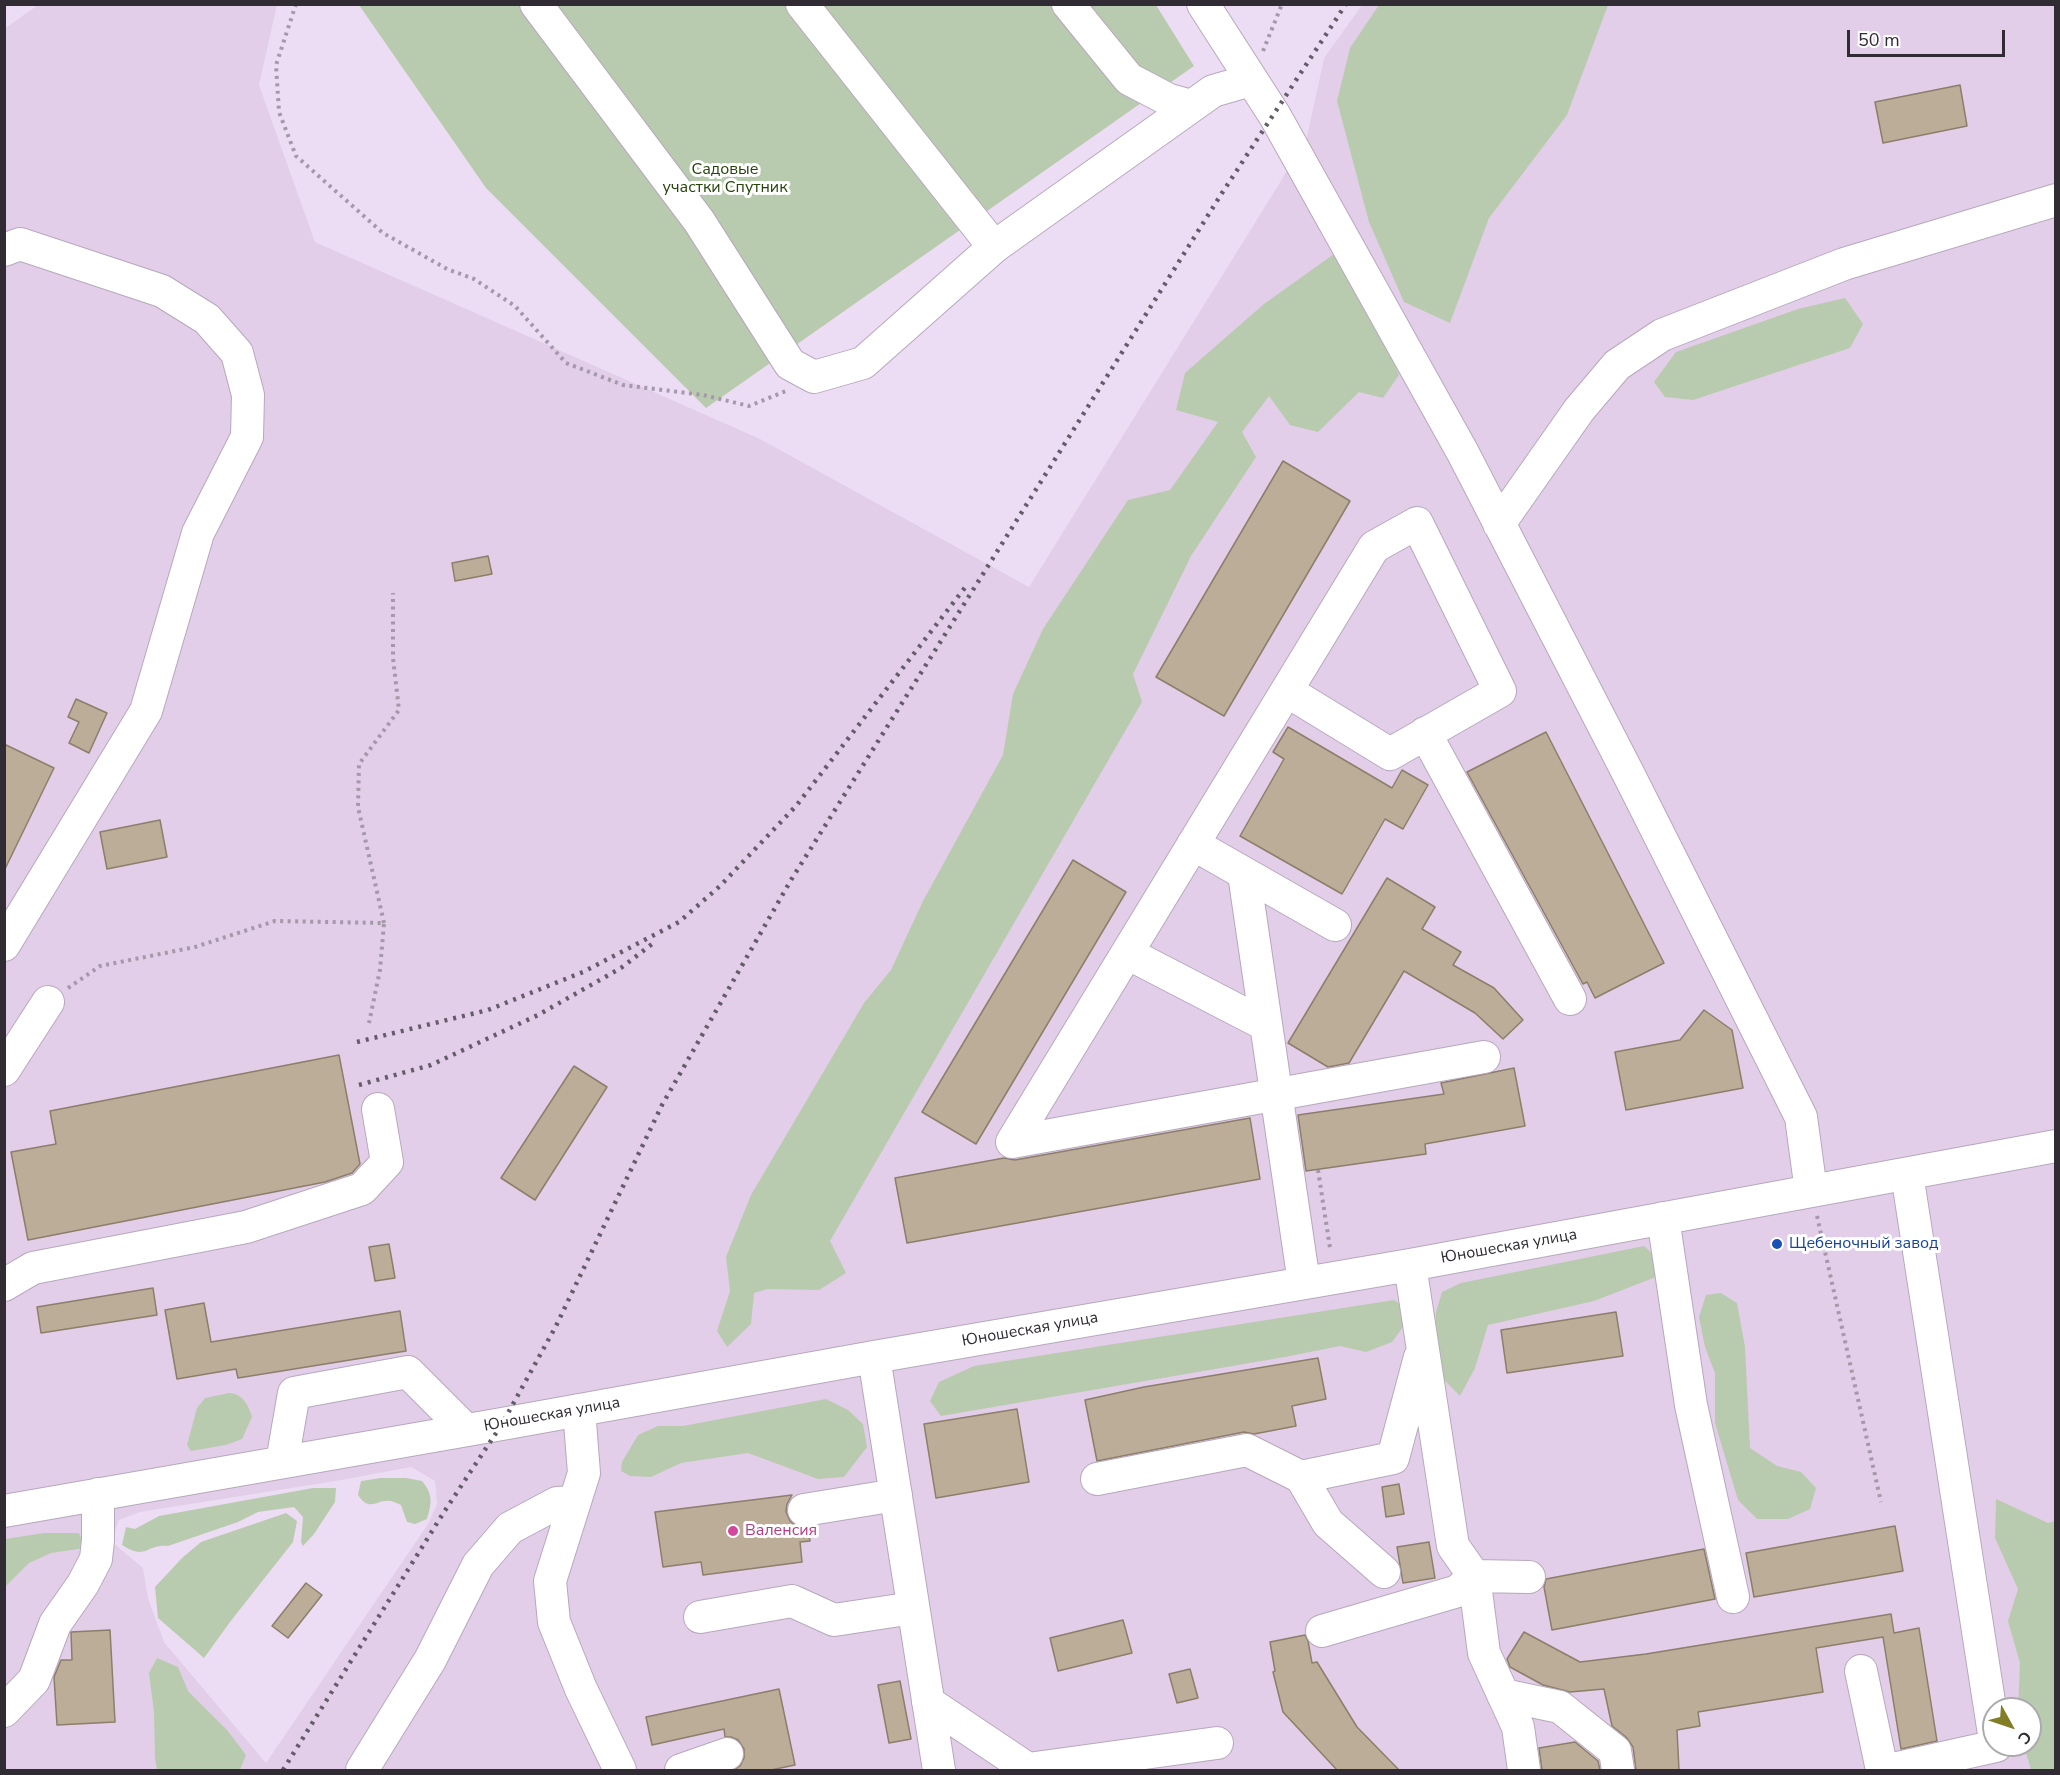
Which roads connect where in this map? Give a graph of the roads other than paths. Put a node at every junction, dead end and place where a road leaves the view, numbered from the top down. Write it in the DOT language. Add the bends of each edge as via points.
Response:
graph roads {
  1 [pos="536,4"];
  2 [pos="802,4"];
  3 [pos="1068,4"];
  4 [pos="1203,4"];
  5 [pos="1251,80"];
  6 [pos="1191,106"];
  7 [pos="2055,200"];
  8 [pos="994,247"];
  9 [pos="4,250"];
  10 [pos="1499,524"];
  11 [pos="1287,691"];
  12 [pos="1425,733"];
  13 [pos="1193,844"];
  14 [pos="1244,874"];
  15 [pos="1335,925"];
  16 [pos="4,945"];
  17 [pos="1127,953"];
  18 [pos="1570,999"];
  19 [pos="48,1002"];
  20 [pos="1266,1025"];
  21 [pos="1484,1057"];
  22 [pos="4,1070"];
  23 [pos="1276,1095"];
  24 [pos="378,1109"];
  25 [pos="2055,1146"];
  26 [pos="1907,1174"];
  27 [pos="1811,1191"];
  28 [pos="1663,1218"];
  29 [pos="1410,1265"];
  30 [pos="1304,1283"];
  31 [pos="4,1285"];
  32 [pos="1422,1347"];
  33 [pos="874,1357"];
  34 [pos="579,1410"];
  35 [pos="466,1430"];
  36 [pos="282,1462"];
  37 [pos="1301,1477"];
  38 [pos="1096,1479"];
  39 [pos="98,1494"];
  40 [pos="896,1495"];
  41 [pos="575,1502"];
  42 [pos="804,1510"];
  43 [pos="4,1511"];
  44 [pos="1384,1572"];
  45 [pos="1474,1576"];
  46 [pos="1529,1577"];
  47 [pos="1733,1597"];
  48 [pos="913,1608"];
  49 [pos="700,1617"];
  50 [pos="1322,1631"];
  51 [pos="1861,1671"];
  52 [pos="1503,1695"];
  53 [pos="1988,1697"];
  54 [pos="928,1702"];
  55 [pos="4,1711"];
  56 [pos="1217,1743"];
  57 [pos="1982,1748"];
  58 [pos="727,1754"];
  59 [pos="937,1769"];
  60 [pos="362,1770"];
  61 [pos="620,1770"];
  62 [pos="681,1770"];
  63 [pos="1524,1770"];
  64 [pos="1618,1770"];
  65 [pos="1882,1770"];
  66 [pos="1888,1770"];
  1 -- 8 [label="street" via="699,221 790,364 814,377 863,363"];
  2 -- 8 [label="street"];
  3 -- 6 [label="street" via="1129,80"];
  4 -- 5 [label="street"];
  5 -- 6 [label="street" via="1213,91"];
  5 -- 10 [label="street" via="1275,116"];
  6 -- 8 [label="street"];
  7 -- 10 [label="street" via="1844,264 1662,335 1617,365 1579,410"];
  9 -- 16 [label="street" via="20,244 162,291 207,319 237,353 248,395 247,437 198,533 146,711"];
  10 -- 27 [label="street" via="1801,1117"];
  11 -- 12 [label="street" via="1390,754"];
  11 -- 12 [label="street" via="1374,547 1418,523 1500,691"];
  11 -- 13 [label="street"];
  12 -- 18 [label="street"];
  13 -- 14 [label="street"];
  13 -- 17 [label="street"];
  14 -- 15 [label="street"];
  14 -- 20 [label="street"];
  17 -- 20 [label="street"];
  17 -- 23 [label="street" via="1012,1142"];
  19 -- 22 [label="street"];
  20 -- 23 [label="street"];
  21 -- 23 [label="street"];
  23 -- 30 [label="street"];
  24 -- 31 [label="street" via="387,1162 362,1189 246,1227 33,1268"];
  25 -- 26 [label="street, Юношеская улица"];
  26 -- 27 [label="street, Юношеская улица"];
  26 -- 53 [label="street"];
  27 -- 28 [label="street, Юношеская улица"];
  28 -- 29 [label="street, Юношеская улица"];
  28 -- 47 [label="street" via="1690,1405"];
  29 -- 30 [label="street, Юношеская улица"];
  29 -- 32 [label="street"];
  30 -- 33 [label="street, Юношеская улица"];
  32 -- 37 [label="street" via="1393,1458"];
  32 -- 45 [label="street" via="1453,1546"];
  33 -- 34 [label="street, Юношеская улица"];
  33 -- 40 [label="street"];
  34 -- 35 [label="street, Юношеская улица"];
  34 -- 41 [label="street" via="584,1473"];
  35 -- 36 [label="street, Юношеская улица"];
  35 -- 36 [label="street" via="408,1372 294,1393"];
  36 -- 39 [label="street, Юношеская улица"];
  37 -- 38 [label="street" via="1247,1450"];
  37 -- 44 [label="street" via="1328,1523"];
  39 -- 43 [label="street, Юношеская улица"];
  39 -- 55 [label="street" via="96,1559 56,1624 34,1680"];
  40 -- 42 [label="street"];
  40 -- 48 [label="street"];
  41 -- 60 [label="street" via="557,1503 510,1528 478,1565 430,1660"];
  41 -- 61 [label="street" via="550,1581 554,1622"];
  45 -- 46 [label="street"];
  45 -- 50 [label="street" via="1458,1591"];
  45 -- 52 [label="street" via="1485,1653"];
  48 -- 49 [label="street" via="834,1620 792,1601"];
  48 -- 54 [label="street"];
  51 -- 65 [label="street"];
  52 -- 63 [label="street" via="1518,1727"];
  52 -- 64 [label="street" via="1560,1707 1615,1751"];
  54 -- 56 [label="street" via="1028,1769"];
  54 -- 59 [label="street"];
  57 -- 66 [label="street"];
  58 -- 62 [label="street"];
}
